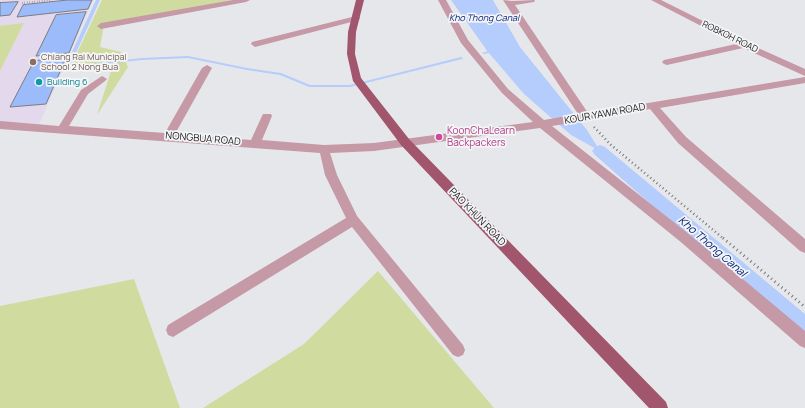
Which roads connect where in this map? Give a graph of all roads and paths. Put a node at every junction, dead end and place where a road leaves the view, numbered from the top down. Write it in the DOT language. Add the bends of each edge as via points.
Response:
graph roads {
  1 [pos="52,0"];
  2 [pos="246,0"];
  3 [pos="360,0"];
  4 [pos="442,0"];
  5 [pos="531,0"];
  6 [pos="655,0"];
  7 [pos="509,2"];
  8 [pos="22,3"];
  9 [pos="356,18"];
  10 [pos="101,26"];
  11 [pos="256,44"];
  12 [pos="744,45"];
  13 [pos="667,62"];
  14 [pos="207,68"];
  15 [pos="805,73"];
  16 [pos="102,79"];
  17 [pos="805,80"];
  18 [pos="652,105"];
  19 [pos="267,116"];
  20 [pos="586,118"];
  21 [pos="542,124"];
  22 [pos="0,125"];
  23 [pos="62,129"];
  24 [pos="169,136"];
  25 [pos="405,142"];
  26 [pos="255,143"];
  27 [pos="324,149"];
  28 [pos="353,220"];
  29 [pos="805,247"];
  30 [pos="805,307"];
  31 [pos="173,330"];
  32 [pos="805,341"];
  33 [pos="458,350"];
  34 [pos="660,408"];
  1 -- 8 [label="path"];
  2 -- 10 [label="street"];
  3 -- 9 [label="main road, PAO KHUN ROAD"];
  4 -- 21 [label="street" via="464,41 505,91"];
  5 -- 7 [label="street"];
  6 -- 12 [label="street, ROBKOH ROAD"];
  7 -- 20 [label="street"];
  9 -- 11 [label="street"];
  9 -- 25 [label="main road, PAO KHUN ROAD" via="352,32 351,54 356,79"];
  12 -- 13 [label="street"];
  12 -- 15 [label="street, ROBKOH ROAD"];
  14 -- 24 [label="street"];
  16 -- 23 [label="street" via="84,92"];
  17 -- 18 [label="street, KOUR YAWA ROAD"];
  18 -- 20 [label="street, KOUR YAWA ROAD"];
  18 -- 29 [label="street" via="682,140"];
  19 -- 26 [label="street"];
  20 -- 21 [label="street, KOUR YAWA ROAD"];
  20 -- 30 [label="path" via="611,145"];
  21 -- 25 [label="street, KOUR YAWA ROAD"];
  21 -- 32 [label="street" via="686,239"];
  22 -- 23 [label="street, NONGBUA ROAD"];
  23 -- 24 [label="street, NONGBUA ROAD"];
  24 -- 26 [label="street, NONGBUA ROAD"];
  25 -- 27 [label="street, NONGBUA ROAD" via="374,147"];
  25 -- 34 [label="main road, PAO KHUN ROAD"];
  26 -- 27 [label="street, NONGBUA ROAD"];
  27 -- 28 [label="street" via="331,175"];
  28 -- 31 [label="street"];
  28 -- 33 [label="street"];
}
